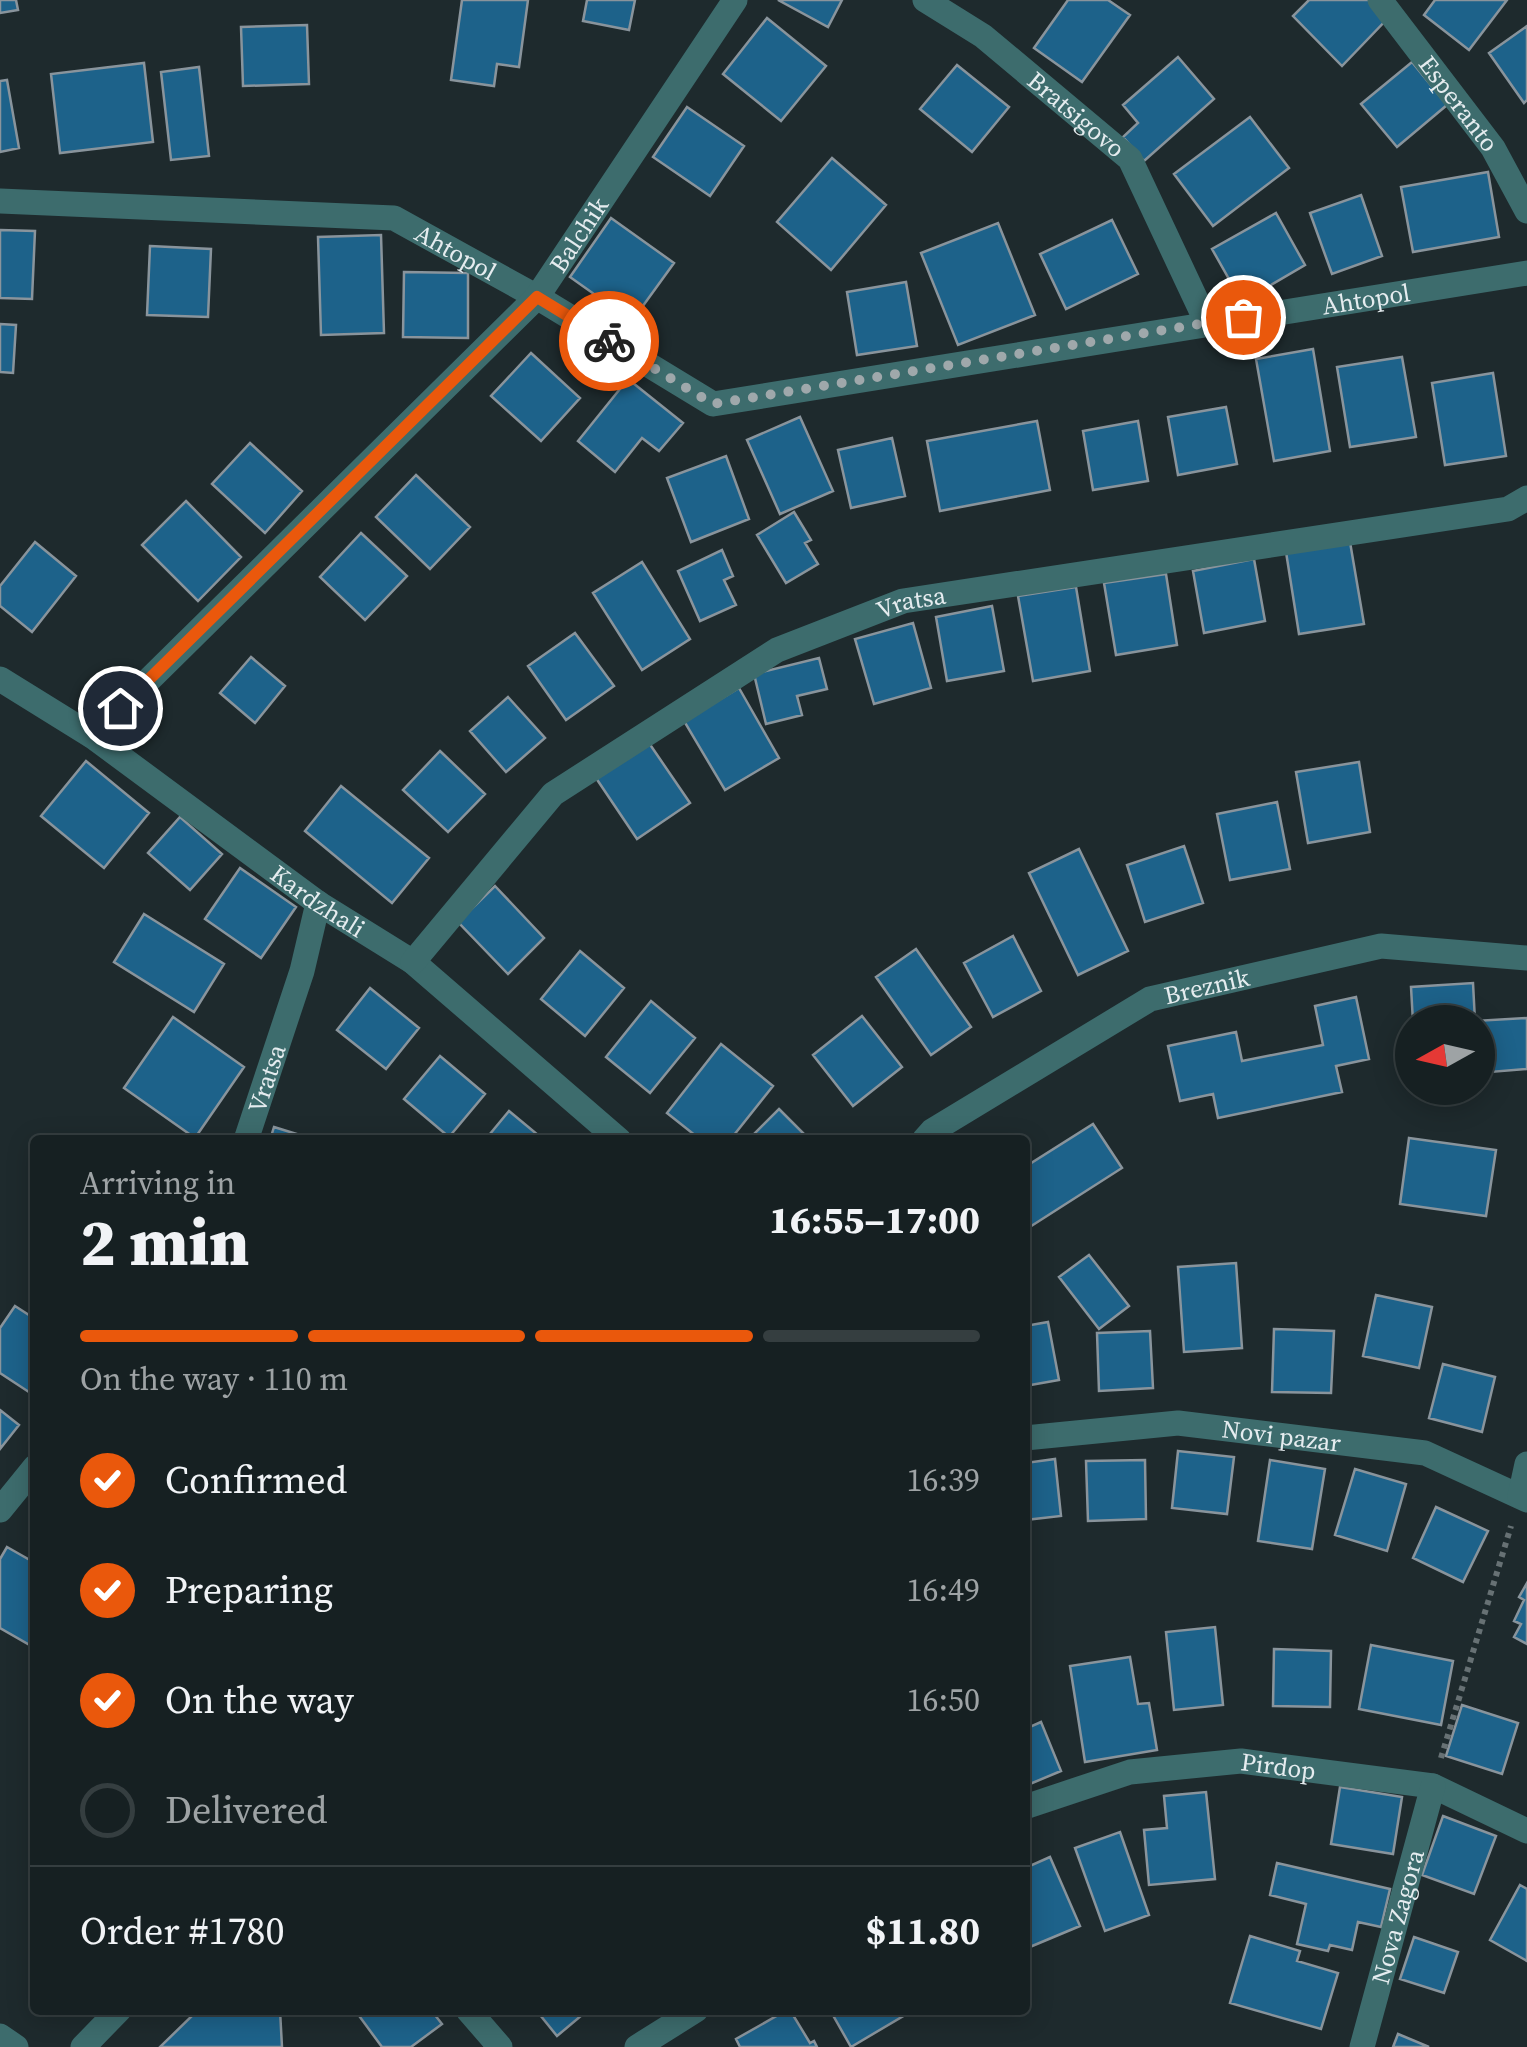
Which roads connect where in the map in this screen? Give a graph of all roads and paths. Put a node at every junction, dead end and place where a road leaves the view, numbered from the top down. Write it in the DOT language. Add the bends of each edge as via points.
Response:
graph roads {
  1 [pos="736,0"];
  2 [pos="925,0"];
  3 [pos="1380,0"];
  4 [pos="0,200"];
  5 [pos="1527,212"];
  6 [pos="1527,272"];
  7 [pos="537,297"];
  8 [pos="1207,323"];
  9 [pos="1527,498"];
  10 [pos="0,679"];
  11 [pos="92,736"];
  12 [pos="318,902"];
  13 [pos="1527,958"];
  14 [pos="412,962"];
  15 [pos="248,1135"];
  16 [pos="613,1135"];
  17 [pos="928,1135"];
  18 [pos="1030,1438"];
  19 [pos="1527,1464"];
  20 [pos="30,1472"];
  21 [pos="1524,1498"];
  22 [pos="0,1510"];
  23 [pos="1433,1786"];
  24 [pos="1030,1805"];
  25 [pos="1527,1831"];
  26 [pos="114,2015"];
  27 [pos="472,2015"];
  28 [pos="688,2015"];
  29 [pos="0,2036"];
  30 [pos="16,2047"];
  31 [pos="83,2047"];
  32 [pos="500,2047"];
  33 [pos="637,2047"];
  34 [pos="1362,2047"];
  1 -- 7 [label="street, Balchik"];
  2 -- 8 [label="street, Bratsigovo" via="983,36 1130,158"];
  3 -- 5 [label="street, Esperanto" via="1493,148"];
  4 -- 7 [label="street, Ahtopol" via="394,218"];
  6 -- 8 [label="street, Ahtopol"];
  7 -- 8 [label="street, Ahtopol" via="713,404"];
  7 -- 11 [label="street, Balchik"];
  9 -- 14 [label="street, Vratsa" via="1508,509 903,602 777,650 552,794"];
  10 -- 11 [label="street, Kardzhali"];
  11 -- 12 [label="street, Kardzhali"];
  12 -- 14 [label="street, Kardzhali"];
  12 -- 15 [label="street, Vratsa"];
  13 -- 17 [label="street, Breznik" via="1381,946 1150,999"];
  14 -- 16 [label="street, Kardzhali"];
  18 -- 21 [label="street, Novi pazar" via="1178,1423 1425,1452"];
  19 -- 21 [label="street"];
  20 -- 22 [label="street"];
  21 -- 23 [label="path"];
  23 -- 24 [label="street, Pirdop" via="1241,1761 1130,1772"];
  23 -- 25 [label="street, Pirdop"];
  23 -- 34 [label="street, Nova Zagora"];
  26 -- 31 [label="street"];
  27 -- 32 [label="street"];
  28 -- 33 [label="street"];
  29 -- 30 [label="street"];
}
